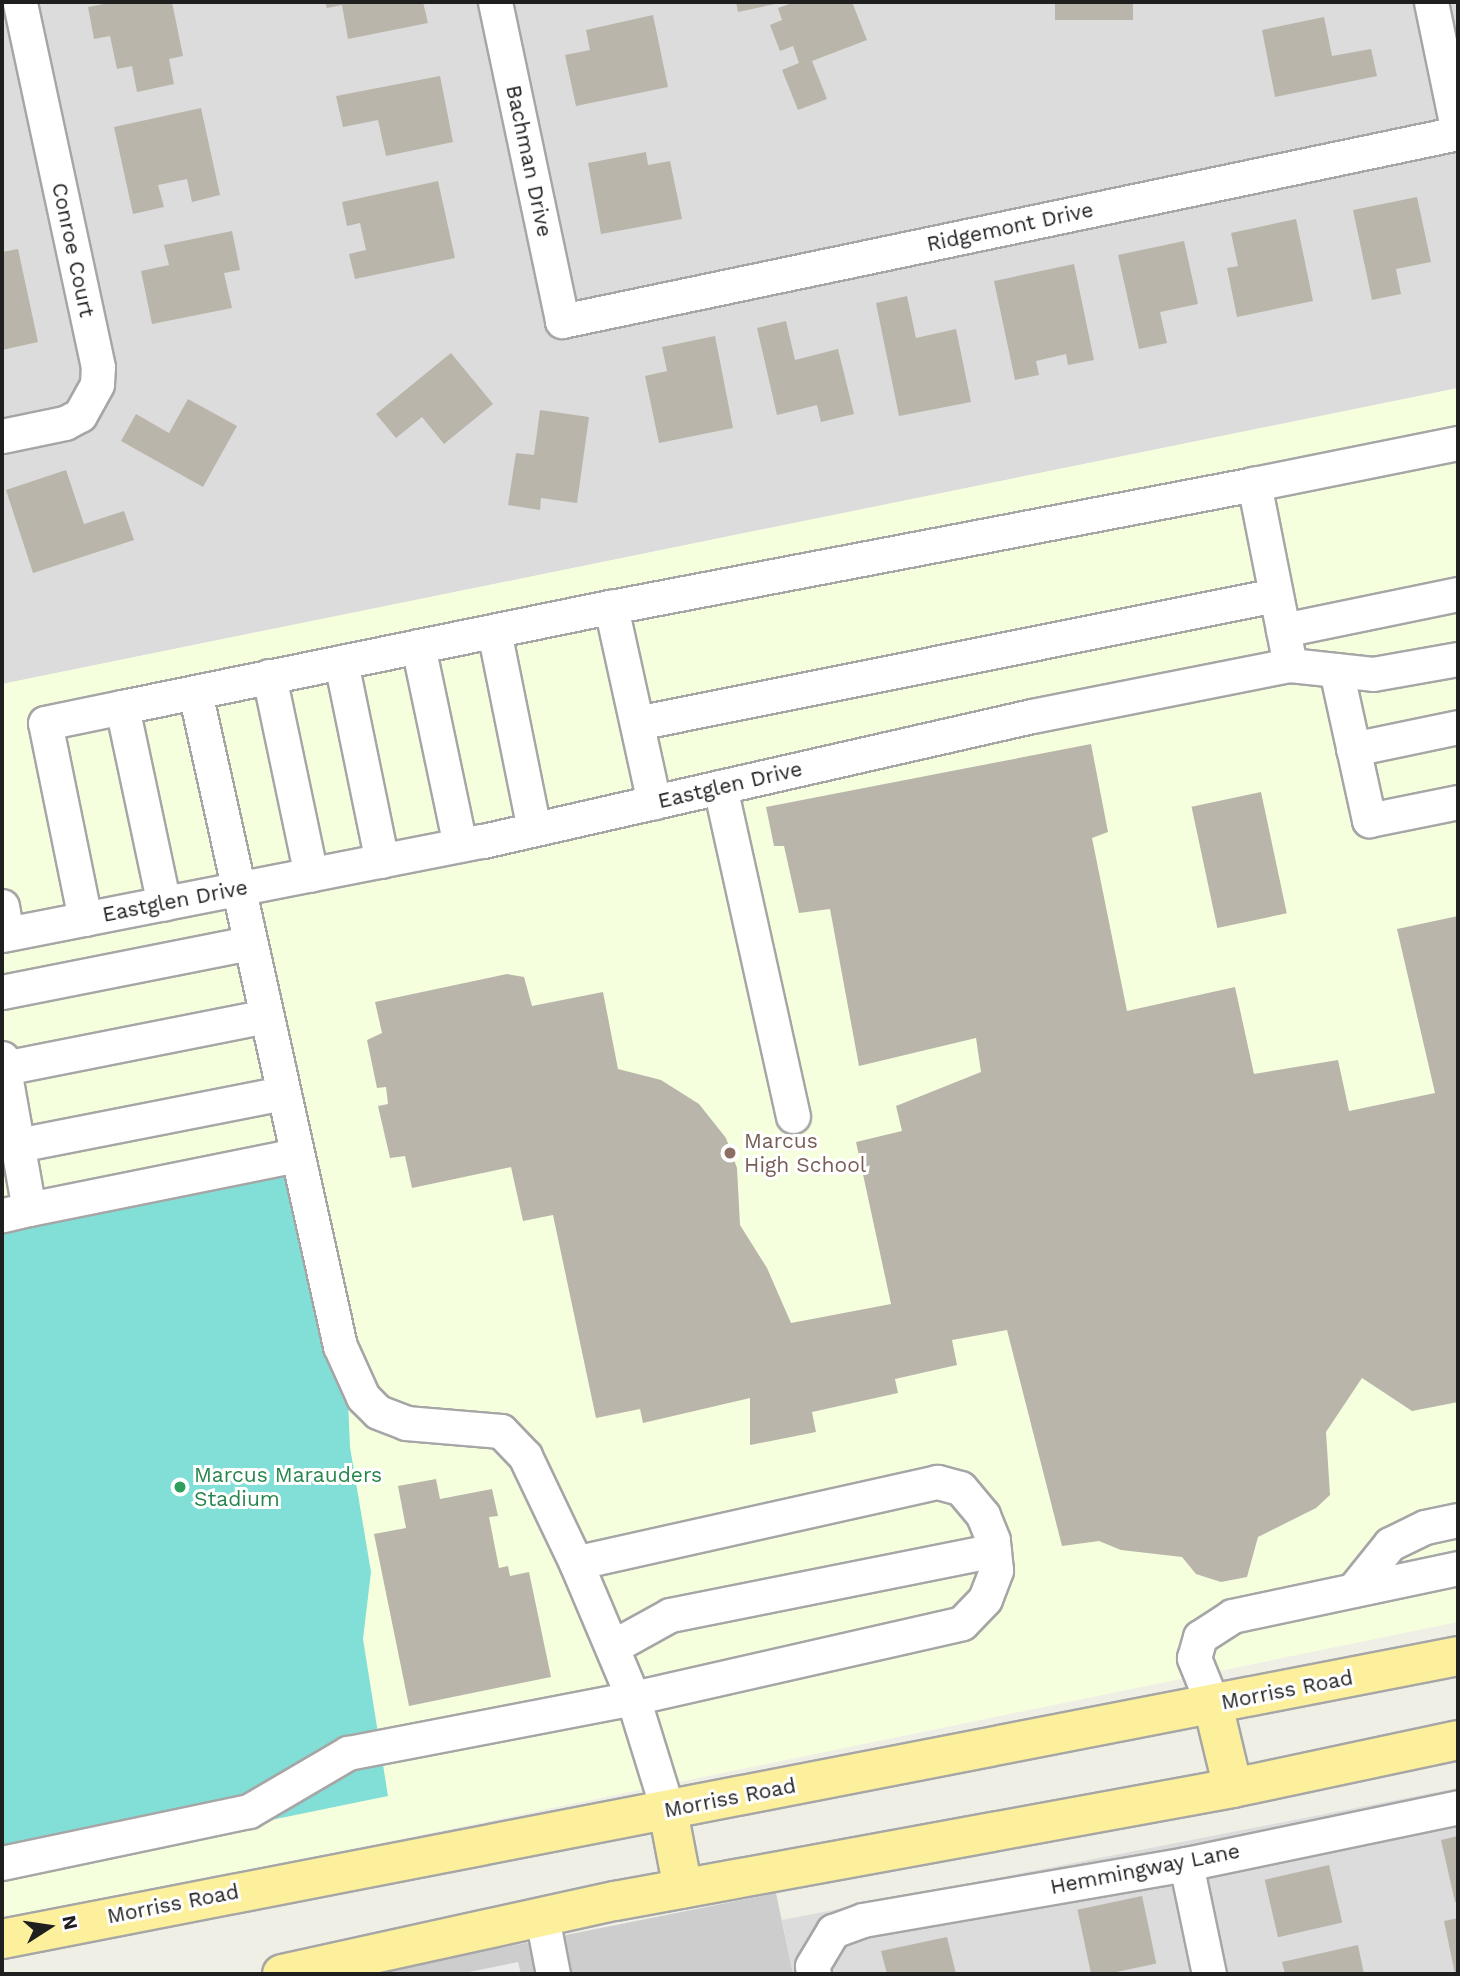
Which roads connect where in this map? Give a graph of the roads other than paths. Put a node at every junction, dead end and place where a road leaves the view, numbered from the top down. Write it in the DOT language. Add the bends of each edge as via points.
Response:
graph roads {
  1 [pos="20,2"];
  2 [pos="495,2"];
  3 [pos="1431,2"];
  4 [pos="1458,133"];
  5 [pos="562,321"];
  6 [pos="2,436"];
  7 [pos="1458,443"];
  8 [pos="1254,484"];
  9 [pos="1458,594"];
  10 [pos="1275,595"];
  11 [pos="611,607"];
  12 [pos="1283,630"];
  13 [pos="494,631"];
  14 [pos="418,646"];
  15 [pos="1458,659"];
  16 [pos="341,662"];
  17 [pos="1290,664"];
  18 [pos="1336,670"];
  19 [pos="270,677"];
  20 [pos="195,692"];
  21 [pos="122,707"];
  22 [pos="637,723"];
  23 [pos="1458,727"];
  24 [pos="1353,749"];
  25 [pos="720,787"];
  26 [pos="654,802"];
  27 [pos="1458,802"];
  28 [pos="534,829"];
  29 [pos="460,845"];
  30 [pos="382,861"];
  31 [pos="311,875"];
  32 [pos="237,889"];
  33 [pos="164,904"];
  34 [pos="85,919"];
  35 [pos="4,925"];
  36 [pos="249,943"];
  37 [pos="2,992"];
  38 [pos="266,1016"];
  39 [pos="3,1063"];
  40 [pos="283,1093"];
  41 [pos="793,1116"];
  42 [pos="18,1145"];
  43 [pos="297,1155"];
  44 [pos="15,1212"];
  45 [pos="1458,1520"];
  46 [pos="995,1550"];
  47 [pos="576,1563"];
  48 [pos="1458,1568"];
  49 [pos="1353,1590"];
  50 [pos="612,1647"];
  51 [pos="1458,1656"];
  52 [pos="633,1698"];
  53 [pos="1213,1705"];
  54 [pos="1458,1740"];
  55 [pos="1233,1788"];
  56 [pos="1458,1807"];
  57 [pos="668,1811"];
  58 [pos="2,1863"];
  59 [pos="1186,1864"];
  60 [pos="683,1889"];
  61 [pos="542,1917"];
  62 [pos="2,1939"];
  63 [pos="282,1974"];
  64 [pos="553,1974"];
  65 [pos="814,1974"];
  66 [pos="1209,1974"];
  1 -- 6 [label="street, Conroe Court" via="98,367 97,384 80,415 65,423"];
  2 -- 5 [label="street, Bachman Drive"];
  3 -- 4 [label="street"];
  4 -- 5 [label="street, Ridgemont Drive"];
  7 -- 8 [label="street"];
  8 -- 10 [label="street"];
  8 -- 11 [label="street"];
  9 -- 12 [label="street"];
  10 -- 12 [label="street"];
  10 -- 22 [label="street"];
  11 -- 13 [label="street"];
  11 -- 22 [label="street"];
  12 -- 17 [label="street"];
  13 -- 14 [label="street"];
  13 -- 28 [label="street"];
  14 -- 16 [label="street"];
  14 -- 29 [label="street"];
  15 -- 18 [label="street, Eastglen Drive" via="1395,672"];
  16 -- 19 [label="street"];
  16 -- 30 [label="street"];
  17 -- 18 [label="street, Eastglen Drive"];
  17 -- 25 [label="street, Eastglen Drive" via="1032,716"];
  18 -- 24 [label="street"];
  19 -- 20 [label="street"];
  19 -- 31 [label="street"];
  20 -- 21 [label="street"];
  20 -- 32 [label="street"];
  21 -- 33 [label="street"];
  21 -- 34 [label="street" via="45,723"];
  22 -- 26 [label="street"];
  23 -- 24 [label="street"];
  24 -- 27 [label="street" via="1369,820"];
  25 -- 26 [label="street, Eastglen Drive"];
  25 -- 41 [label="street"];
  26 -- 28 [label="street, Eastglen Drive"];
  28 -- 29 [label="street, Eastglen Drive"];
  29 -- 30 [label="street, Eastglen Drive"];
  30 -- 31 [label="street, Eastglen Drive"];
  31 -- 32 [label="street, Eastglen Drive"];
  32 -- 33 [label="street, Eastglen Drive"];
  32 -- 36 [label="street"];
  33 -- 34 [label="street, Eastglen Drive"];
  34 -- 35 [label="street, Eastglen Drive"];
  36 -- 37 [label="street"];
  36 -- 38 [label="street"];
  38 -- 39 [label="street"];
  38 -- 40 [label="street"];
  39 -- 42 [label="street"];
  40 -- 42 [label="street"];
  40 -- 43 [label="street"];
  42 -- 44 [label="street"];
  43 -- 44 [label="street"];
  43 -- 47 [label="street" via="340,1346 363,1397 378,1412 406,1423 500,1431 525,1457"];
  45 -- 49 [label="street" via="1425,1527 1390,1544"];
  46 -- 47 [label="street" via="984,1516 960,1488 937,1482"];
  46 -- 50 [label="street" via="670,1615"];
  46 -- 52 [label="street" via="996,1570 985,1599 962,1623"];
  47 -- 50 [label="street"];
  48 -- 49 [label="street"];
  49 -- 53 [label="street" via="1232,1616 1200,1637 1194,1658"];
  50 -- 52 [label="street"];
  51 -- 53 [label="main road, Morriss Road"];
  52 -- 57 [label="street"];
  52 -- 58 [label="street" via="348,1753 248,1811"];
  53 -- 55 [label="main road"];
  53 -- 57 [label="main road, Morriss Road"];
  54 -- 55 [label="main road"];
  55 -- 60 [label="main road"];
  56 -- 59 [label="street, Hemmingway Lane"];
  57 -- 60 [label="main road"];
  57 -- 62 [label="main road, Morriss Road"];
  59 -- 65 [label="street, Hemmingway Lane" via="863,1920 832,1931 812,1966"];
  59 -- 66 [label="street"];
  60 -- 61 [label="main road"];
  61 -- 63 [label="main road"];
  61 -- 64 [label="street"];
}
